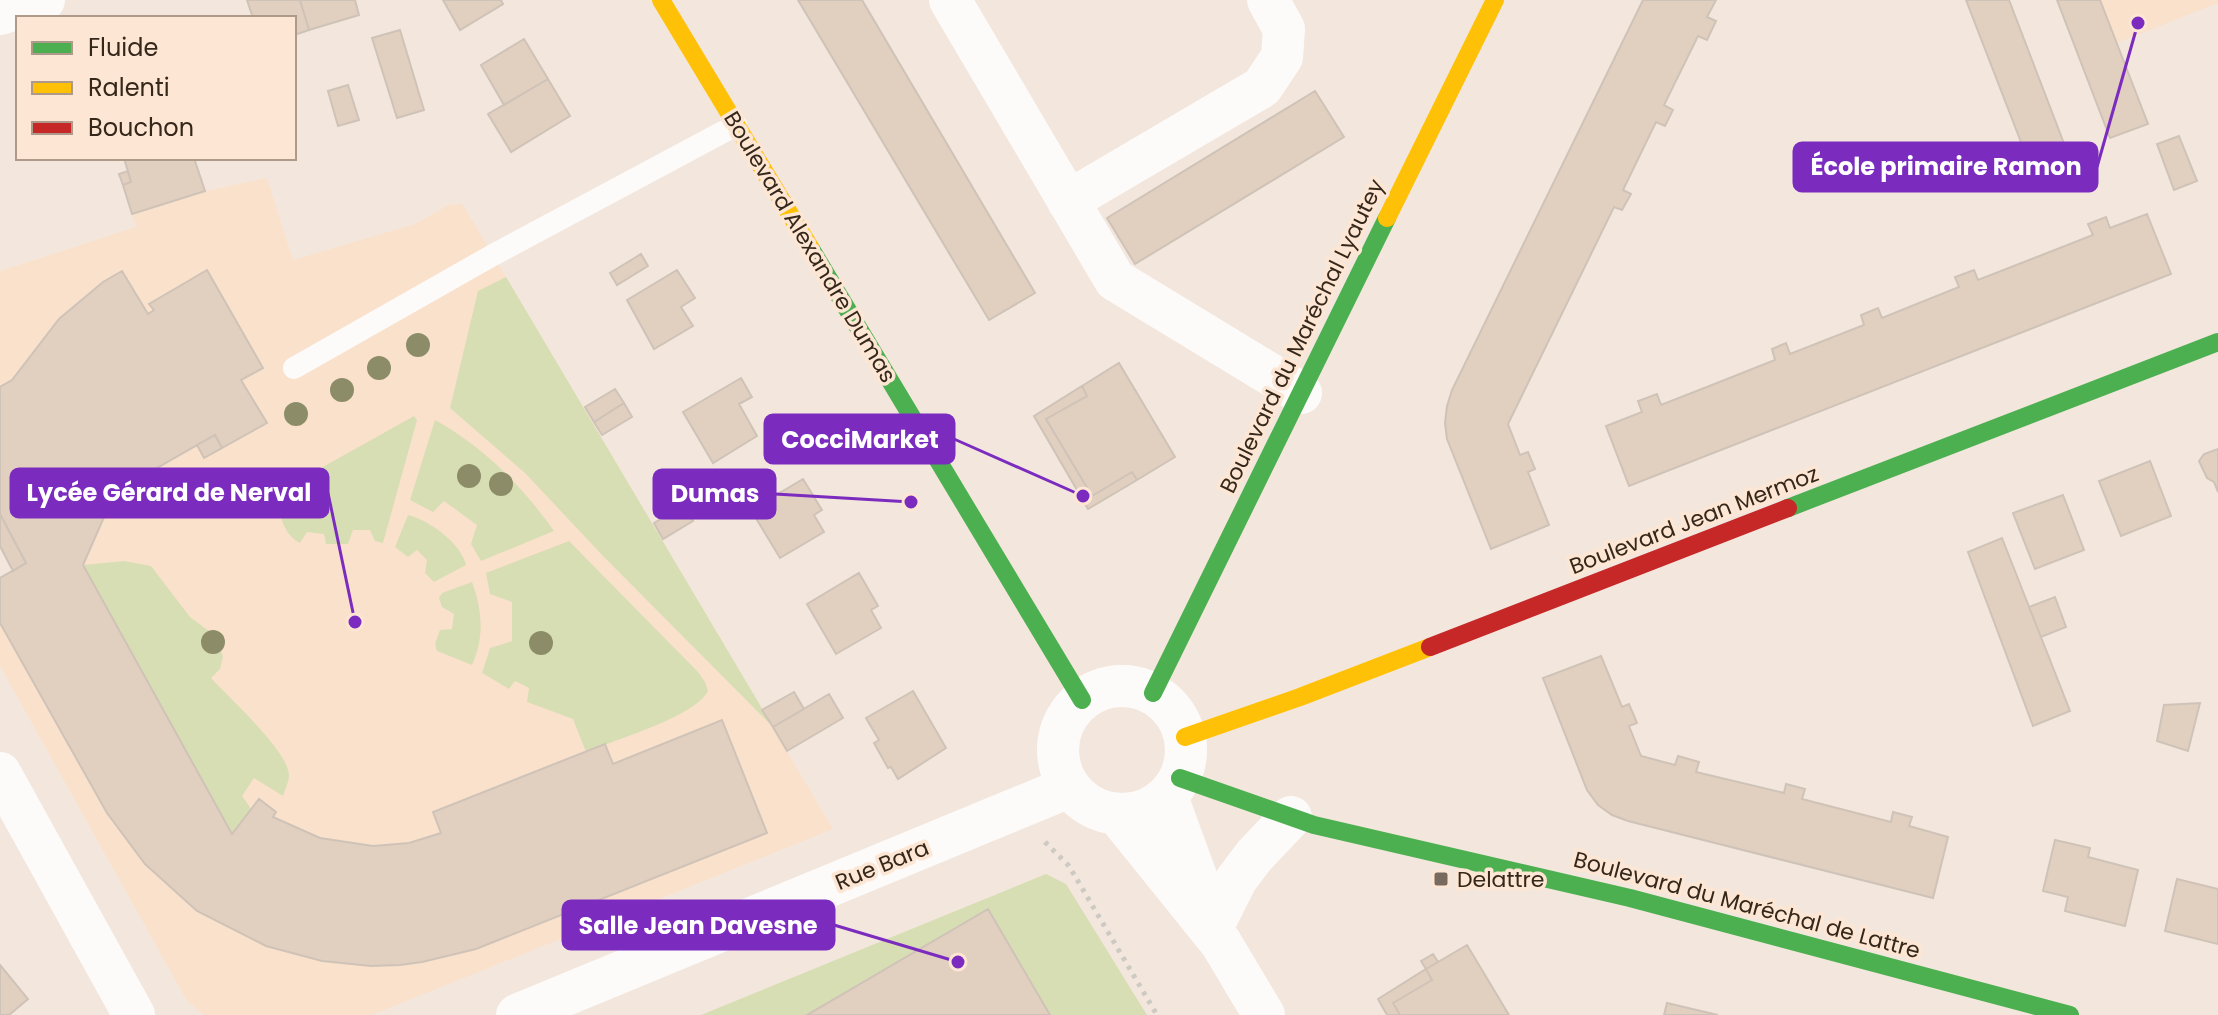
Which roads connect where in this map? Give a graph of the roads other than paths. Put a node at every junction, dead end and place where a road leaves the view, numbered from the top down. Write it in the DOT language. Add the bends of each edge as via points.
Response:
graph roads {
  1 [pos="44,0"];
  2 [pos="661,0"];
  3 [pos="950,0"];
  4 [pos="1268,0"];
  5 [pos="1495,0"];
  6 [pos="0,14"];
  7 [pos="736,125"];
  8 [pos="1068,201"];
  9 [pos="2218,342"];
  10 [pos="294,368"];
  11 [pos="1301,393"];
  12 [pos="1153,693"];
  13 [pos="1082,700"];
  14 [pos="1185,737"];
  15 [pos="1069,787"];
  16 [pos="1174,787"];
  17 [pos="5,793"];
  18 [pos="1117,814"];
  19 [pos="1291,817"];
  20 [pos="1217,934"];
  21 [pos="134,1015"];
  22 [pos="517,1015"];
  23 [pos="1264,1015"];
  24 [pos="2070,1015"];
  1 -- 6 [label="street"];
  2 -- 7 [label="street, Boulevard Alexandre Dumas"];
  3 -- 8 [label="street"];
  4 -- 8 [label="street" via="1284,29 1282,57 1262,87"];
  5 -- 11 [label="street, Boulevard du Maréchal Lyautey"];
  7 -- 10 [label="lane"];
  7 -- 13 [label="street, Boulevard Alexandre Dumas"];
  8 -- 11 [label="street" via="1115,280"];
  9 -- 14 [label="street, Boulevard Jean Mermoz"];
  11 -- 12 [label="street, Boulevard du Maréchal Lyautey"];
  12 -- 13 [label="street" via="1129,686 1105,688"];
  12 -- 14 [label="street" via="1174,712"];
  13 -- 15 [label="street" via="1066,718 1059,741 1059,765"];
  14 -- 16 [label="street" via="1186,758"];
  15 -- 18 [label="street" via="1099,810"];
  15 -- 22 [label="street, Rue Bara"];
  16 -- 18 [label="street" via="1152,807"];
  16 -- 19 [label="street, Boulevard du Maréchal de Lattre"];
  16 -- 20 [label="street"];
  17 -- 21 [label="street"];
  18 -- 20 [label="street"];
  19 -- 20 [label="street" via="1236,880"];
  19 -- 24 [label="street, Boulevard du Maréchal de Lattre" via="1630,898"];
  20 -- 23 [label="street"];
}
